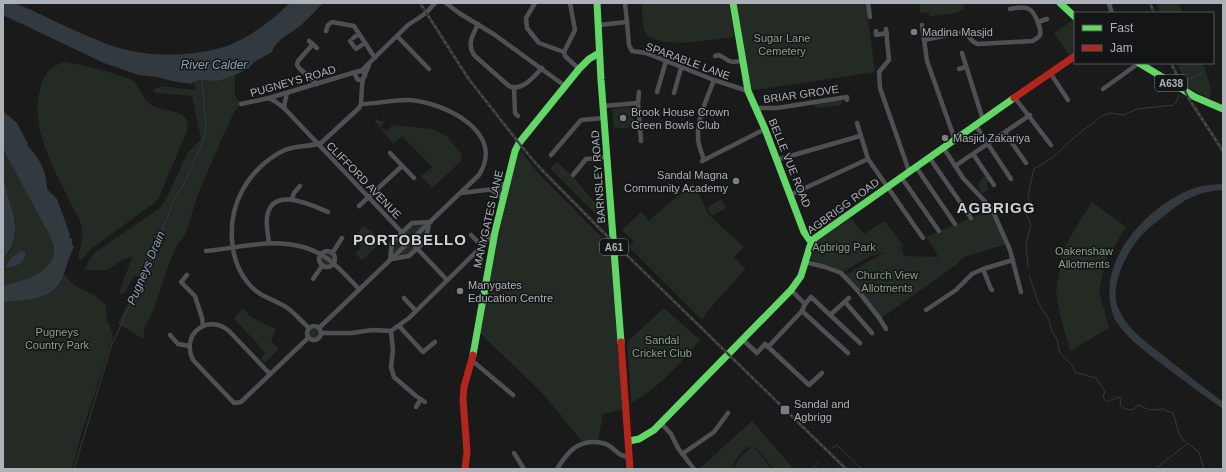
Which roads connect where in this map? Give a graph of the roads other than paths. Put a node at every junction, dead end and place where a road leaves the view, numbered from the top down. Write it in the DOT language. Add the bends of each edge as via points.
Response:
graph roads {
  1 [pos="435,3"];
  2 [pos="446,3"];
  3 [pos="535,3"];
  4 [pos="570,3"];
  5 [pos="596,3"];
  6 [pos="625,3"];
  7 [pos="733,3"];
  8 [pos="868,3"];
  9 [pos="1060,3"];
  10 [pos="1023,5"];
  11 [pos="1010,9"];
  12 [pos="332,15"];
  13 [pos="1074,16"];
  14 [pos="870,17"];
  15 [pos="1047,19"];
  16 [pos="332,22"];
  17 [pos="627,22"];
  18 [pos="1038,22"];
  19 [pos="478,24"];
  20 [pos="599,25"];
  21 [pos="922,25"];
  22 [pos="326,31"];
  23 [pos="876,31"];
  24 [pos="360,34"];
  25 [pos="397,36"];
  26 [pos="309,40"];
  27 [pos="924,40"];
  28 [pos="365,43"];
  29 [pos="564,52"];
  30 [pos="600,53"];
  31 [pos="962,53"];
  32 [pos="715,56"];
  33 [pos="1074,57"];
  34 [pos="375,58"];
  35 [pos="666,61"];
  36 [pos="743,61"];
  37 [pos="371,62"];
  38 [pos="1138,64"];
  39 [pos="1141,64"];
  40 [pos="966,67"];
  41 [pos="542,68"];
  42 [pos="681,68"];
  43 [pos="430,69"];
  44 [pos="579,69"];
  45 [pos="959,69"];
  46 [pos="360,71"];
  47 [pos="1051,74"];
  48 [pos="349,75"];
  49 [pos="356,78"];
  50 [pos="364,78"];
  51 [pos="714,80"];
  52 [pos="317,84"];
  53 [pos="362,86"];
  54 [pos="565,86"];
  55 [pos="514,88"];
  56 [pos="1103,89"];
  57 [pos="748,91"];
  58 [pos="639,92"];
  59 [pos="657,92"];
  60 [pos="287,93"];
  61 [pos="674,93"];
  62 [pos="269,98"];
  63 [pos="1015,98"];
  64 [pos="847,100"];
  65 [pos="1068,100"];
  66 [pos="1204,102"];
  67 [pos="638,103"];
  68 [pos="241,104"];
  69 [pos="361,104"];
  70 [pos="603,106"];
  71 [pos="756,108"];
  72 [pos="285,109"];
  73 [pos="1223,109"];
  74 [pos="1223,114"];
  75 [pos="1030,115"];
  76 [pos="518,116"];
  77 [pos="604,118"];
  78 [pos="983,120"];
  79 [pos="857,123"];
  80 [pos="976,126"];
  81 [pos="765,129"];
  82 [pos="1005,133"];
  83 [pos="860,136"];
  84 [pos="955,140"];
  85 [pos="641,141"];
  86 [pos="988,143"];
  87 [pos="318,144"];
  88 [pos="1052,145"];
  89 [pos="943,147"];
  90 [pos="390,153"];
  91 [pos="973,154"];
  92 [pos="551,156"];
  93 [pos="607,157"];
  94 [pos="929,157"];
  95 [pos="868,159"];
  96 [pos="776,160"];
  97 [pos="1026,163"];
  98 [pos="402,166"];
  99 [pos="955,166"];
  100 [pos="916,167"];
  101 [pos="909,171"];
  102 [pos="573,175"];
  103 [pos="901,177"];
  104 [pos="414,178"];
  105 [pos="1011,179"];
  106 [pos="508,182"];
  107 [pos="994,185"];
  108 [pos="300,186"];
  109 [pos="887,187"];
  110 [pos="488,189"];
  111 [pos="461,193"];
  112 [pos="790,195"];
  113 [pos="368,197"];
  114 [pos="292,199"];
  115 [pos="504,202"];
  116 [pos="359,206"];
  117 [pos="328,212"];
  118 [pos="971,218"];
  119 [pos="430,222"];
  120 [pos="955,224"];
  121 [pos="939,231"];
  122 [pos="402,232"];
  123 [pos="495,232"];
  124 [pos="471,234"];
  125 [pos="342,238"];
  126 [pos="923,238"];
  127 [pos="410,241"];
  128 [pos="811,242"];
  129 [pos="269,243"];
  130 [pos="482,246"];
  131 [pos="233,248"];
  132 [pos="417,248"];
  133 [pos="206,251"];
  134 [pos="332,252"];
  135 [pos="320,254"];
  136 [pos="391,259"];
  137 [pos="1013,260"];
  138 [pos="805,262"];
  139 [pos="334,264"];
  140 [pos="322,266"];
  141 [pos="983,269"];
  142 [pos="187,276"];
  143 [pos="313,279"];
  144 [pos="447,280"];
  145 [pos="359,290"];
  146 [pos="791,290"];
  147 [pos="992,290"];
  148 [pos="1022,292"];
  149 [pos="404,298"];
  150 [pos="805,304"];
  151 [pos="926,310"];
  152 [pos="416,311"];
  153 [pos="802,311"];
  154 [pos="830,315"];
  155 [pos="203,326"];
  156 [pos="400,326"];
  157 [pos="309,328"];
  158 [pos="886,329"];
  159 [pos="320,330"];
  160 [pos="391,331"];
  161 [pos="872,333"];
  162 [pos="170,335"];
  163 [pos="308,338"];
  164 [pos="742,339"];
  165 [pos="434,342"];
  166 [pos="837,343"];
  167 [pos="860,343"];
  168 [pos="189,346"];
  169 [pos="768,347"];
  170 [pos="833,348"];
  171 [pos="848,353"];
  172 [pos="472,362"];
  173 [pos="822,373"];
  174 [pos="270,374"];
  175 [pos="513,395"];
  176 [pos="416,407"];
  177 [pos="728,413"];
  178 [pos="661,424"];
  179 [pos="629,441"];
  180 [pos="514,453"];
  181 [pos="682,454"];
  182 [pos="630,457"];
  183 [pos="465,469"];
  184 [pos="524,469"];
  185 [pos="556,469"];
  186 [pos="630,469"];
  187 [pos="694,469"];
  1 -- 25 [label="street"];
  2 -- 19 [label="street"];
  3 -- 29 [label="street" via="526,18 527,28 539,42"];
  4 -- 29 [label="street" via="575,30"];
  5 -- 20 [label="main road, BARNSLEY ROAD / A61"];
  6 -- 17 [label="street"];
  7 -- 36 [label="main road, BELLE VUE ROAD"];
  8 -- 14 [label="street"];
  9 -- 13 [label="main road"];
  10 -- 11 [label="street"];
  10 -- 18 [label="street" via="1032,11"];
  12 -- 16 [label="street"];
  15 -- 18 [label="street"];
  16 -- 22 [label="street"];
  16 -- 24 [label="street" via="354,26"];
  17 -- 20 [label="street"];
  17 -- 35 [label="street, SPARABLE LANE" via="630,48"];
  18 -- 27 [label="street" via="1041,32 1033,41 978,44 963,32"];
  19 -- 41 [label="street"];
  19 -- 55 [label="street" via="470,43 473,54"];
  20 -- 30 [label="main road, BARNSLEY ROAD / A61"];
  21 -- 27 [label="street"];
  23 -- 101 [label="street" via="876,35 886,31 890,60 879,72 880,88"];
  24 -- 28 [label="street"];
  24 -- 28 [label="street" via="352,40 356,49"];
  25 -- 34 [label="street"];
  25 -- 43 [label="street"];
  26 -- 52 [label="street" via="315,46 298,61 297,65"];
  27 -- 84 [label="street" via="927,62"];
  28 -- 34 [label="street"];
  29 -- 44 [label="street"];
  30 -- 44 [label="main road, MANYGATES LANE"];
  30 -- 70 [label="main road, BARNSLEY ROAD / A61"];
  31 -- 40 [label="street"];
  32 -- 36 [label="street" via="722,56 732,62"];
  33 -- 47 [label="main road, AGBRIGG ROAD"];
  34 -- 37 [label="street"];
  35 -- 42 [label="street, SPARABLE LANE"];
  35 -- 59 [label="street"];
  36 -- 57 [label="main road, BELLE VUE ROAD"];
  37 -- 46 [label="street"];
  37 -- 50 [label="street"];
  38 -- 56 [label="street"];
  39 -- 66 [label="main road, A638"];
  40 -- 45 [label="street"];
  40 -- 78 [label="street"];
  41 -- 54 [label="street"];
  41 -- 55 [label="street" via="525,84"];
  42 -- 51 [label="street, SPARABLE LANE"];
  42 -- 61 [label="street"];
  44 -- 54 [label="main road, MANYGATES LANE"];
  46 -- 48 [label="street, PUGNEYS ROAD"];
  46 -- 49 [label="street"];
  46 -- 50 [label="street"];
  47 -- 63 [label="main road, AGBRIGG ROAD"];
  47 -- 65 [label="street"];
  48 -- 49 [label="street, PUGNEYS ROAD"];
  48 -- 52 [label="street, PUGNEYS ROAD"];
  49 -- 50 [label="street"];
  49 -- 53 [label="street"];
  50 -- 53 [label="street"];
  51 -- 57 [label="street, SPARABLE LANE"];
  51 -- 81 [label="street" via="700,123 698,139 703,160"];
  52 -- 60 [label="street, PUGNEYS ROAD"];
  53 -- 69 [label="street"];
  54 -- 106 [label="main road, MANYGATES LANE" via="517,146"];
  55 -- 76 [label="street" via="515,112"];
  57 -- 71 [label="main road, BELLE VUE ROAD"];
  58 -- 67 [label="street"];
  60 -- 62 [label="street, PUGNEYS ROAD"];
  60 -- 72 [label="street"];
  62 -- 68 [label="street, PUGNEYS ROAD"];
  62 -- 72 [label="street, CLIFFORD AVENUE"];
  63 -- 75 [label="street"];
  63 -- 78 [label="main road, AGBRIGG ROAD"];
  64 -- 71 [label="street, BRIAR GROVE" via="847,97 777,108"];
  66 -- 73 [label="main road, A638"];
  66 -- 74 [label="main road, A638"];
  67 -- 70 [label="street"];
  67 -- 85 [label="street"];
  69 -- 87 [label="street" via="360,108"];
  69 -- 111 [label="street" via="404,100 418,102 454,114 470,124 482,140 485,159 479,175"];
  70 -- 77 [label="main road, BARNSLEY ROAD / A61"];
  71 -- 81 [label="main road, BELLE VUE ROAD"];
  72 -- 87 [label="street, CLIFFORD AVENUE"];
  75 -- 82 [label="street"];
  75 -- 88 [label="street"];
  77 -- 92 [label="street" via="581,120"];
  77 -- 93 [label="main road, BARNSLEY ROAD / A61"];
  78 -- 80 [label="main road, AGBRIGG ROAD"];
  79 -- 83 [label="street"];
  80 -- 84 [label="main road, AGBRIGG ROAD"];
  80 -- 86 [label="street"];
  81 -- 96 [label="main road, BELLE VUE ROAD"];
  82 -- 86 [label="street"];
  82 -- 97 [label="street"];
  83 -- 95 [label="street"];
  83 -- 96 [label="street"];
  84 -- 89 [label="main road, AGBRIGG ROAD"];
  86 -- 91 [label="street"];
  86 -- 105 [label="street"];
  87 -- 113 [label="street, CLIFFORD AVENUE"];
  87 -- 131 [label="street" via="285,150 250,178 236,205 232,229"];
  89 -- 94 [label="main road, AGBRIGG ROAD"];
  89 -- 99 [label="street"];
  90 -- 98 [label="street"];
  91 -- 99 [label="street"];
  91 -- 107 [label="street"];
  93 -- 102 [label="street" via="586,160"];
  93 -- 179 [label="main road, BARNSLEY ROAD / A61"];
  94 -- 100 [label="main road, AGBRIGG ROAD"];
  94 -- 118 [label="street" via="964,203"];
  95 -- 109 [label="street"];
  95 -- 112 [label="street"];
  96 -- 112 [label="main road, BELLE VUE ROAD"];
  98 -- 104 [label="street"];
  98 -- 113 [label="street"];
  99 -- 137 [label="street" via="992,209"];
  100 -- 101 [label="main road, AGBRIGG ROAD"];
  100 -- 120 [label="street"];
  101 -- 103 [label="main road, AGBRIGG ROAD"];
  103 -- 109 [label="main road, AGBRIGG ROAD"];
  103 -- 121 [label="street"];
  106 -- 110 [label="street"];
  106 -- 115 [label="main road, MANYGATES LANE"];
  108 -- 114 [label="street"];
  109 -- 126 [label="street"];
  109 -- 128 [label="main road, AGBRIGG ROAD"];
  110 -- 111 [label="street"];
  110 -- 115 [label="street" via="500,195"];
  111 -- 119 [label="street"];
  112 -- 128 [label="main road, BELLE VUE ROAD" via="804,232"];
  113 -- 116 [label="street"];
  113 -- 122 [label="street, CLIFFORD AVENUE"];
  114 -- 117 [label="street"];
  114 -- 129 [label="street" via="276,203 269,212"];
  115 -- 123 [label="main road, MANYGATES LANE"];
  119 -- 122 [label="street" via="412,223"];
  119 -- 127 [label="street"];
  119 -- 132 [label="street" via="426,240"];
  122 -- 127 [label="street, CLIFFORD AVENUE"];
  122 -- 136 [label="street" via="392,242"];
  123 -- 130 [label="street"];
  123 -- 172 [label="main road, MANYGATES LANE"];
  124 -- 130 [label="street"];
  125 -- 134 [label="street"];
  127 -- 132 [label="street, CLIFFORD AVENUE"];
  127 -- 136 [label="street"];
  128 -- 138 [label="main road, AGBRIGG ROAD"];
  129 -- 131 [label="street"];
  129 -- 135 [label="street" via="294,244"];
  130 -- 144 [label="street"];
  131 -- 133 [label="street"];
  131 -- 157 [label="street" via="236,264 251,287 289,309"];
  132 -- 136 [label="street" via="409,256"];
  132 -- 144 [label="street, CLIFFORD AVENUE"];
  134 -- 135 [label="street" via="326,250"];
  134 -- 139 [label="street" via="336,258"];
  135 -- 139 [label="street"];
  135 -- 140 [label="street"];
  136 -- 145 [label="street"];
  137 -- 141 [label="street"];
  137 -- 148 [label="street"];
  138 -- 146 [label="main road, AGBRIGG ROAD" via="802,275"];
  138 -- 158 [label="street" via="841,273"];
  139 -- 140 [label="street"];
  139 -- 145 [label="street"];
  140 -- 143 [label="street"];
  141 -- 147 [label="street"];
  141 -- 151 [label="street" via="972,274 956,290"];
  142 -- 155 [label="street" via="181,282 195,296"];
  144 -- 152 [label="street"];
  145 -- 159 [label="street"];
  146 -- 150 [label="street"];
  146 -- 164 [label="main road, AGBRIGG ROAD"];
  149 -- 152 [label="street"];
  150 -- 153 [label="street"];
  150 -- 154 [label="street" via="812,298"];
  152 -- 156 [label="street"];
  153 -- 166 [label="street"];
  153 -- 169 [label="street"];
  154 -- 161 [label="street" via="847,300"];
  154 -- 167 [label="street"];
  155 -- 168 [label="street" via="194,334"];
  155 -- 174 [label="street" via="213,324 226,328"];
  156 -- 160 [label="street"];
  156 -- 165 [label="street" via="423,352"];
  157 -- 159 [label="street" via="314,326"];
  157 -- 163 [label="street" via="306,332"];
  159 -- 160 [label="street" via="352,333"];
  159 -- 163 [label="street" via="320,337 316,340"];
  160 -- 176 [label="street" via="393,374 423,401"];
  162 -- 168 [label="street" via="180,345"];
  163 -- 174 [label="street"];
  164 -- 169 [label="street" via="757,353 766,344"];
  164 -- 178 [label="main road, AGBRIGG ROAD"];
  166 -- 170 [label="street"];
  166 -- 171 [label="street"];
  168 -- 174 [label="street" via="196,363 236,403 241,402"];
  169 -- 173 [label="street" via="809,386"];
  172 -- 175 [label="street"];
  172 -- 183 [label="main road, MANYGATES LANE" via="463,393 467,452"];
  177 -- 181 [label="street" via="714,432"];
  178 -- 179 [label="main road, AGBRIGG ROAD" via="644,437"];
  178 -- 181 [label="street" via="671,434"];
  179 -- 182 [label="main road, BARNSLEY ROAD / A61"];
  180 -- 184 [label="street"];
  181 -- 187 [label="street"];
  182 -- 185 [label="street" via="598,442 581,443 568,453"];
  182 -- 186 [label="main road, BARNSLEY ROAD / A61"];
}
